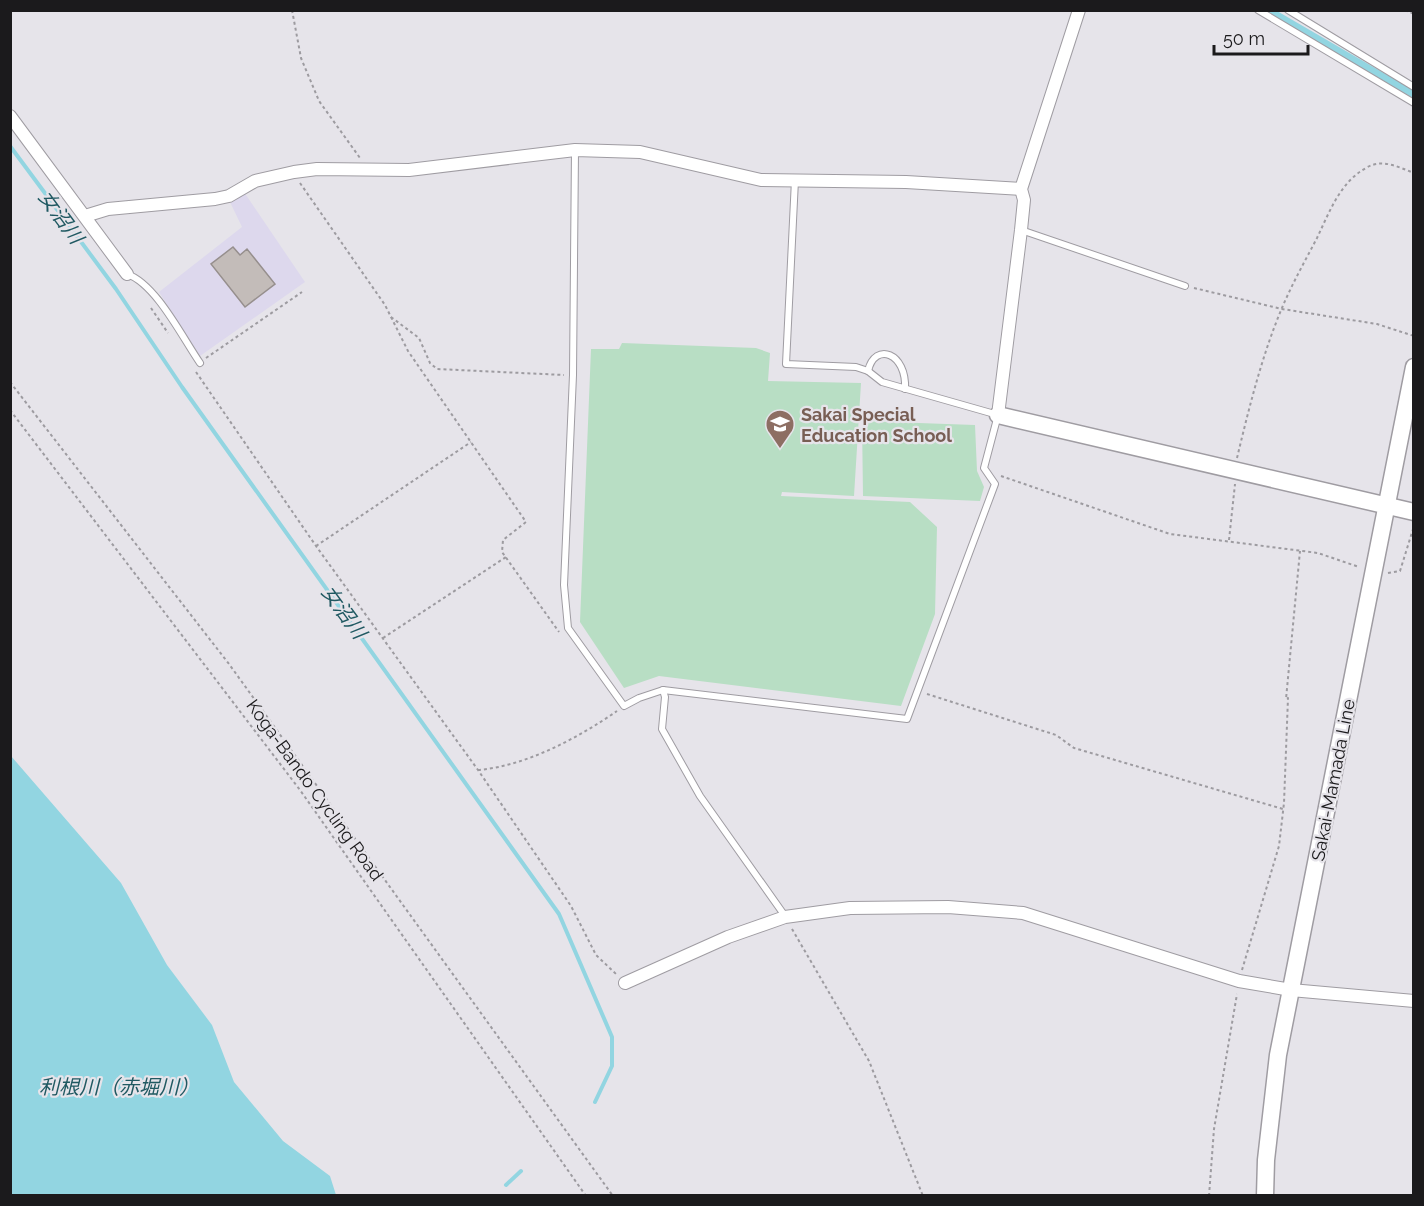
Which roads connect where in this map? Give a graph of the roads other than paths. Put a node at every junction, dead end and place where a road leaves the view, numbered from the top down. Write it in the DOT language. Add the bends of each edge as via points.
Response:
graph roads {
  1 [pos="1079,10"];
  2 [pos="1258,10"];
  3 [pos="1288,10"];
  4 [pos="1413,87"];
  5 [pos="1413,103"];
  6 [pos="10,116"];
  7 [pos="575,150"];
  8 [pos="795,180"];
  9 [pos="1021,189"];
  10 [pos="85,216"];
  11 [pos="1021,230"];
  12 [pos="127,274"];
  13 [pos="1185,286"];
  14 [pos="200,363"];
  15 [pos="1413,367"];
  16 [pos="868,371"];
  17 [pos="905,389"];
  18 [pos="998,416"];
  19 [pos="1387,506"];
  20 [pos="1413,512"];
  21 [pos="663,690"];
  22 [pos="785,917"];
  23 [pos="625,983"];
  24 [pos="1291,990"];
  25 [pos="1413,1001"];
  26 [pos="1265,1196"];
  1 -- 9 [label="street"];
  2 -- 5 [label="lane"];
  3 -- 4 [label="lane"];
  6 -- 10 [label="street"];
  7 -- 8 [label="street" via="640,152 761,180"];
  7 -- 10 [label="street" via="409,170 294,172 255,181 229,196 215,199 108,209"];
  7 -- 21 [label="lane" via="573,375 564,585 568,628 624,706"];
  8 -- 9 [label="street"];
  8 -- 16 [label="lane" via="786,364"];
  9 -- 11 [label="street"];
  10 -- 12 [label="street"];
  11 -- 13 [label="lane"];
  11 -- 18 [label="street"];
  12 -- 14 [label="lane" via="137,277 154,294"];
  15 -- 19 [label="main road, Sakai-Mamada Line"];
  16 -- 17 [label="lane" via="882,382"];
  16 -- 17 [label="lane" via="870,362 877,357 899,359 905,371"];
  17 -- 18 [label="lane"];
  18 -- 19 [label="main road"];
  18 -- 21 [label="lane" via="984,468 995,484 910,715 903,719"];
  19 -- 20 [label="main road"];
  19 -- 24 [label="main road, Sakai-Mamada Line"];
  21 -- 22 [label="lane" via="662,729 700,796"];
  22 -- 23 [label="street" via="728,937"];
  22 -- 24 [label="street" via="894,906 1023,913 1239,981"];
  24 -- 25 [label="street"];
  24 -- 26 [label="main road, Sakai-Mamada Line" via="1270,1114"];
}
